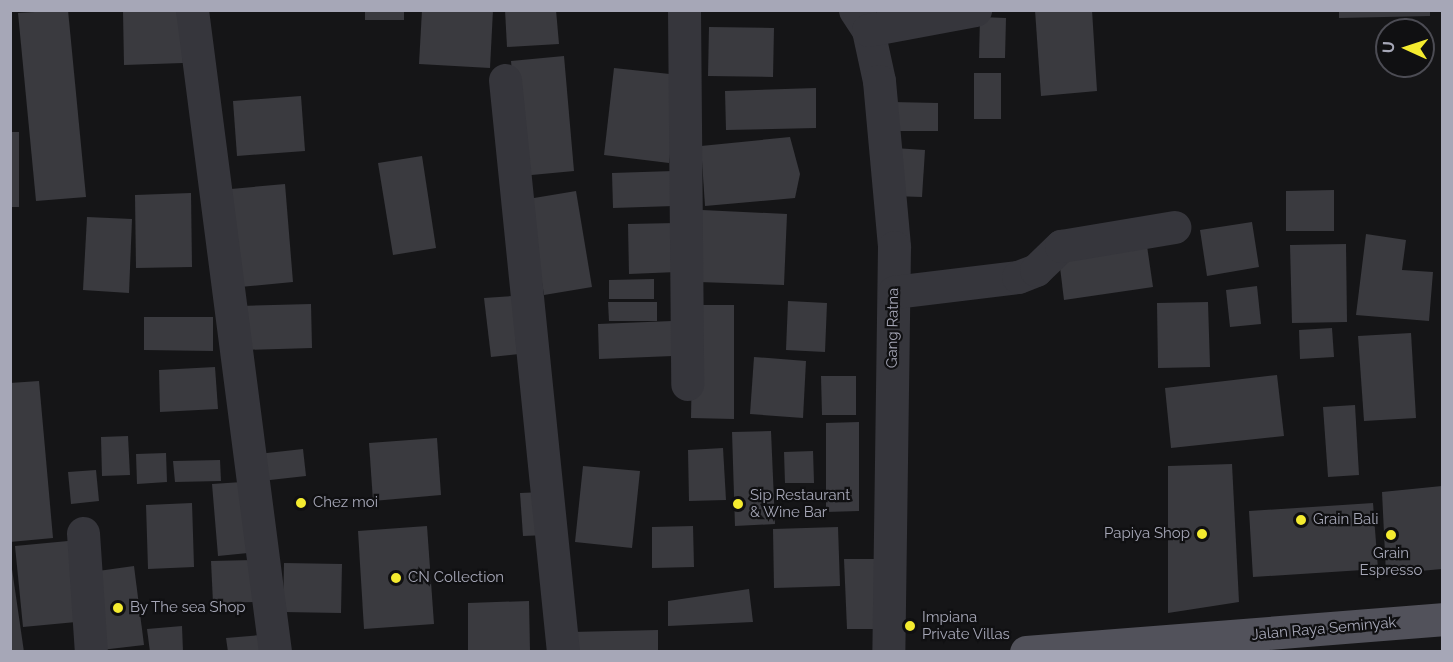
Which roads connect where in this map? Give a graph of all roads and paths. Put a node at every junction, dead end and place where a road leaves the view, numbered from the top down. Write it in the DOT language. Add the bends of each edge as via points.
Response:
graph roads {
  1 [pos="192,10"];
  2 [pos="684,10"];
  3 [pos="975,10"];
  4 [pos="861,20"];
  5 [pos="505,80"];
  6 [pos="1174,227"];
  7 [pos="894,292"];
  8 [pos="687,384"];
  9 [pos="82,533"];
  10 [pos="1443,619"];
  11 [pos="1153,648"];
  12 [pos="91,651"];
  13 [pos="275,651"];
  14 [pos="564,651"];
  15 [pos="888,651"];
  16 [pos="1026,651"];
  1 -- 13 [label="street"];
  2 -- 8 [label="street"];
  3 -- 4 [label="street"];
  4 -- 7 [label="street, Gang Ratna" via="879,81"];
  5 -- 14 [label="street"];
  6 -- 7 [label="street" via="1061,246 1036,270 1018,277"];
  7 -- 15 [label="street, Gang Ratna"];
  9 -- 12 [label="street"];
  10 -- 11 [label="main road, Jalan Raya Seminyak"];
  11 -- 16 [label="main road, Jalan Raya Seminyak"];
}
